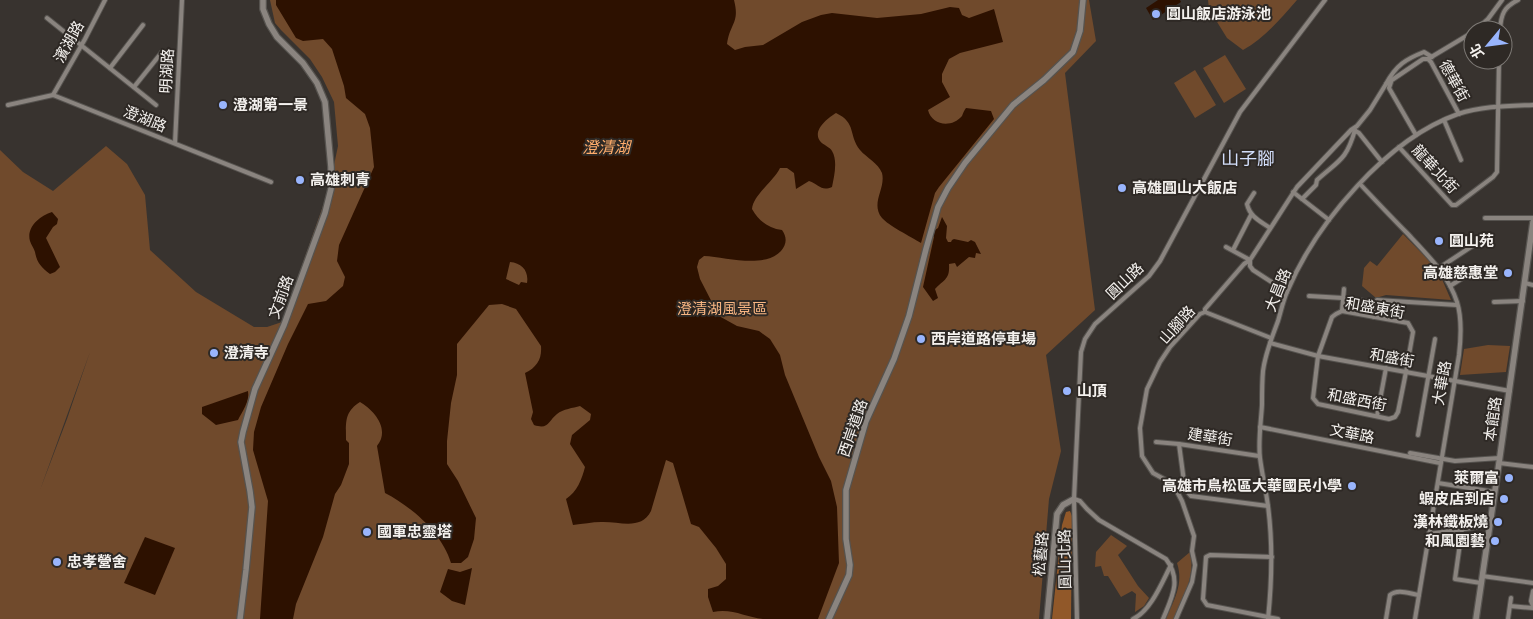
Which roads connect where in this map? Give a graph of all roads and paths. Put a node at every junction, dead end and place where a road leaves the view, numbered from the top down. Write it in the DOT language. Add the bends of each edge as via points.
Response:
graph roads {
  1 [pos="105,0"];
  2 [pos="182,0"];
  3 [pos="263,0"];
  4 [pos="1083,0"];
  5 [pos="1325,0"];
  6 [pos="1502,0"];
  7 [pos="1518,0"];
  8 [pos="47,18"];
  9 [pos="1487,20"];
  10 [pos="1500,20"];
  11 [pos="143,25"];
  12 [pos="1463,38"];
  13 [pos="81,46"];
  14 [pos="162,52"];
  15 [pos="1430,58"];
  16 [pos="110,68"];
  17 [pos="1499,70"];
  18 [pos="1392,80"];
  19 [pos="1386,84"];
  20 [pos="134,87"];
  21 [pos="53,94"];
  22 [pos="8,104"];
  23 [pos="156,105"];
  24 [pos="1533,105"];
  25 [pos="1498,106"];
  26 [pos="1459,114"];
  27 [pos="1444,120"];
  28 [pos="1353,130"];
  29 [pos="1416,135"];
  30 [pos="176,143"];
  31 [pos="1399,147"];
  32 [pos="1461,160"];
  33 [pos="1382,162"];
  34 [pos="271,182"];
  35 [pos="1360,184"];
  36 [pos="1293,192"];
  37 [pos="1254,193"];
  38 [pos="1302,199"];
  39 [pos="1251,215"];
  40 [pos="1485,218"];
  41 [pos="1533,218"];
  42 [pos="1329,220"];
  43 [pos="1533,222"];
  44 [pos="1270,228"];
  45 [pos="1486,236"];
  46 [pos="1532,243"];
  47 [pos="1226,247"];
  48 [pos="1232,250"];
  49 [pos="1250,260"];
  50 [pos="1440,268"];
  51 [pos="1475,270"];
  52 [pos="1525,283"];
  53 [pos="1533,285"];
  54 [pos="1450,286"];
  55 [pos="1344,289"];
  56 [pos="1287,292"];
  57 [pos="1309,296"];
  58 [pos="1343,298"];
  59 [pos="1365,301"];
  60 [pos="1522,301"];
  61 [pos="1494,302"];
  62 [pos="1458,305"];
  63 [pos="1342,311"];
  64 [pos="1205,312"];
  65 [pos="1374,317"];
  66 [pos="1435,339"];
  67 [pos="1271,340"];
  68 [pos="1318,356"];
  69 [pos="1386,368"];
  70 [pos="1406,372"];
  71 [pos="1429,376"];
  72 [pos="1454,382"];
  73 [pos="1510,391"];
  74 [pos="1377,416"];
  75 [pos="1260,427"];
  76 [pos="1418,435"];
  77 [pos="1156,442"];
  78 [pos="1179,444"];
  79 [pos="1410,453"];
  80 [pos="1259,456"];
  81 [pos="1500,460"];
  82 [pos="1440,461"];
  83 [pos="1533,467"];
  84 [pos="1438,483"];
  85 [pos="1495,492"];
  86 [pos="1074,499"];
  87 [pos="1268,506"];
  88 [pos="1490,524"];
  89 [pos="1462,530"];
  90 [pos="1429,534"];
  91 [pos="1272,557"];
  92 [pos="1171,565"];
  93 [pos="1482,576"];
  94 [pos="1481,583"];
  95 [pos="1533,583"];
  96 [pos="1533,591"];
  97 [pos="1419,596"];
  98 [pos="1511,598"];
  99 [pos="1510,606"];
  100 [pos="1533,607"];
  101 [pos="1268,618"];
  102 [pos="240,619"];
  103 [pos="829,619"];
  104 [pos="1047,619"];
  105 [pos="1077,619"];
  106 [pos="1133,619"];
  107 [pos="1163,619"];
  108 [pos="1176,619"];
  109 [pos="1278,619"];
  110 [pos="1386,619"];
  111 [pos="1416,619"];
  112 [pos="1476,619"];
  113 [pos="1508,619"];
  1 -- 13 [label="street, 濱湖路"];
  2 -- 30 [label="street, 明湖路"];
  3 -- 102 [label="street, 文前路" via="269,24 317,83 325,102 331,189 284,325 255,389 243,432 241,442 252,507"];
  4 -- 103 [label="street, 西岸道路" via="1074,52 1012,105 965,163 938,207 909,316 866,421 846,490 849,575"];
  5 -- 86 [label="street, 圓山路" via="1240,112 1155,269 1094,324 1085,338 1081,352"];
  6 -- 9 [label="street"];
  7 -- 10 [label="street" via="1511,4"];
  8 -- 13 [label="street"];
  11 -- 16 [label="street"];
  12 -- 15 [label="street, 山腳路"];
  13 -- 16 [label="street"];
  13 -- 21 [label="street, 濱湖路"];
  14 -- 20 [label="street"];
  15 -- 18 [label="street, 山腳路" via="1423,59"];
  15 -- 19 [label="street, 山腳路" via="1424,52 1409,58 1392,71"];
  15 -- 26 [label="street, 德華街"];
  16 -- 20 [label="street"];
  17 -- 25 [label="street"];
  18 -- 19 [label="street, 山腳路"];
  18 -- 29 [label="street" via="1389,88"];
  19 -- 28 [label="street, 山腳路"];
  20 -- 23 [label="street"];
  21 -- 22 [label="street"];
  21 -- 30 [label="street, 澄湖路"];
  24 -- 25 [label="street, 大昌路"];
  25 -- 26 [label="street, 大昌路"];
  25 -- 31 [label="street, 龍華北街" via="1497,172 1456,205"];
  26 -- 27 [label="street, 大昌路"];
  27 -- 29 [label="street, 大昌路"];
  27 -- 32 [label="street"];
  28 -- 33 [label="street"];
  28 -- 36 [label="street, 山腳路"];
  28 -- 38 [label="street" via="1346,155 1317,180"];
  29 -- 31 [label="street, 大昌路"];
  30 -- 34 [label="street, 澄湖路"];
  31 -- 33 [label="street, 大昌路"];
  33 -- 35 [label="street, 大昌路"];
  35 -- 42 [label="street, 大昌路"];
  35 -- 50 [label="street, 大華路"];
  36 -- 38 [label="street"];
  36 -- 44 [label="street, 山腳路"];
  37 -- 39 [label="street" via="1247,204"];
  38 -- 42 [label="street"];
  39 -- 44 [label="street"];
  39 -- 48 [label="street"];
  40 -- 41 [label="street"];
  42 -- 56 [label="street, 大昌路"];
  43 -- 46 [label="street, 本館路"];
  44 -- 49 [label="street, 山腳路"];
  45 -- 50 [label="street"];
  46 -- 52 [label="street, 本館路"];
  47 -- 48 [label="street"];
  48 -- 49 [label="street"];
  49 -- 56 [label="street" via="1253,270"];
  49 -- 64 [label="street, 山腳路"];
  50 -- 54 [label="street, 大華路"];
  51 -- 54 [label="street"];
  52 -- 53 [label="street"];
  52 -- 60 [label="street, 本館路"];
  54 -- 62 [label="street, 大華路"];
  55 -- 58 [label="street"];
  56 -- 67 [label="street, 大昌路"];
  57 -- 58 [label="street"];
  58 -- 59 [label="street"];
  58 -- 63 [label="street"];
  60 -- 61 [label="street"];
  60 -- 73 [label="street, 本館路"];
  62 -- 65 [label="street" via="1377,300"];
  62 -- 72 [label="street, 大華路" via="1460,342"];
  63 -- 65 [label="street, 和盛東街"];
  63 -- 68 [label="street, 和盛東街" via="1332,318"];
  64 -- 67 [label="street, 和盛街"];
  64 -- 108 [label="street, 山腳路" via="1165,353 1147,389 1140,428 1142,456 1153,473 1172,484 1182,501 1194,536 1192,582"];
  65 -- 70 [label="street, 和盛東街" via="1408,323 1413,332"];
  66 -- 71 [label="street"];
  67 -- 68 [label="street, 和盛街"];
  67 -- 75 [label="street, 大昌路" via="1263,370"];
  68 -- 69 [label="street, 和盛街"];
  68 -- 74 [label="street, 和盛西街" via="1313,398 1318,404"];
  69 -- 70 [label="street, 和盛街"];
  69 -- 74 [label="street"];
  70 -- 71 [label="street, 和盛街"];
  70 -- 74 [label="street, 和盛西街" via="1395,417"];
  71 -- 72 [label="street, 和盛街"];
  71 -- 76 [label="street"];
  72 -- 73 [label="street, 和盛街"];
  72 -- 82 [label="street, 大華路"];
  73 -- 81 [label="street, 本館路"];
  75 -- 80 [label="street, 大昌路"];
  75 -- 82 [label="street, 文華路"];
  77 -- 78 [label="street, 建華街"];
  78 -- 80 [label="street, 建華街"];
  78 -- 87 [label="street" via="1185,489 1191,496"];
  79 -- 82 [label="street"];
  80 -- 87 [label="street, 大昌路"];
  81 -- 82 [label="street"];
  81 -- 83 [label="street"];
  81 -- 85 [label="street, 本館路"];
  82 -- 84 [label="street, 大華路"];
  84 -- 85 [label="street"];
  84 -- 90 [label="street, 大華路"];
  85 -- 88 [label="street, 本館路"];
  86 -- 92 [label="street" via="1099,520"];
  86 -- 104 [label="street, 松藝路" via="1063,505 1057,514"];
  86 -- 105 [label="street, 圓山北路"];
  87 -- 91 [label="street, 大昌路"];
  88 -- 89 [label="street"];
  88 -- 93 [label="street, 本館路"];
  89 -- 90 [label="street"];
  89 -- 94 [label="street" via="1454,579"];
  90 -- 97 [label="street, 大華路"];
  91 -- 101 [label="street, 大昌路"];
  91 -- 101 [label="street" via="1210,555 1206,558 1203,599 1207,605"];
  92 -- 106 [label="street" via="1146,609"];
  92 -- 107 [label="street" via="1175,581"];
  93 -- 94 [label="street, 本館路"];
  93 -- 95 [label="street"];
  94 -- 112 [label="street, 本館路"];
  96 -- 100 [label="street"];
  97 -- 110 [label="street" via="1393,592"];
  97 -- 111 [label="street, 大華路"];
  98 -- 99 [label="street"];
  99 -- 100 [label="street"];
  99 -- 113 [label="street"];
  101 -- 109 [label="street"];
}
